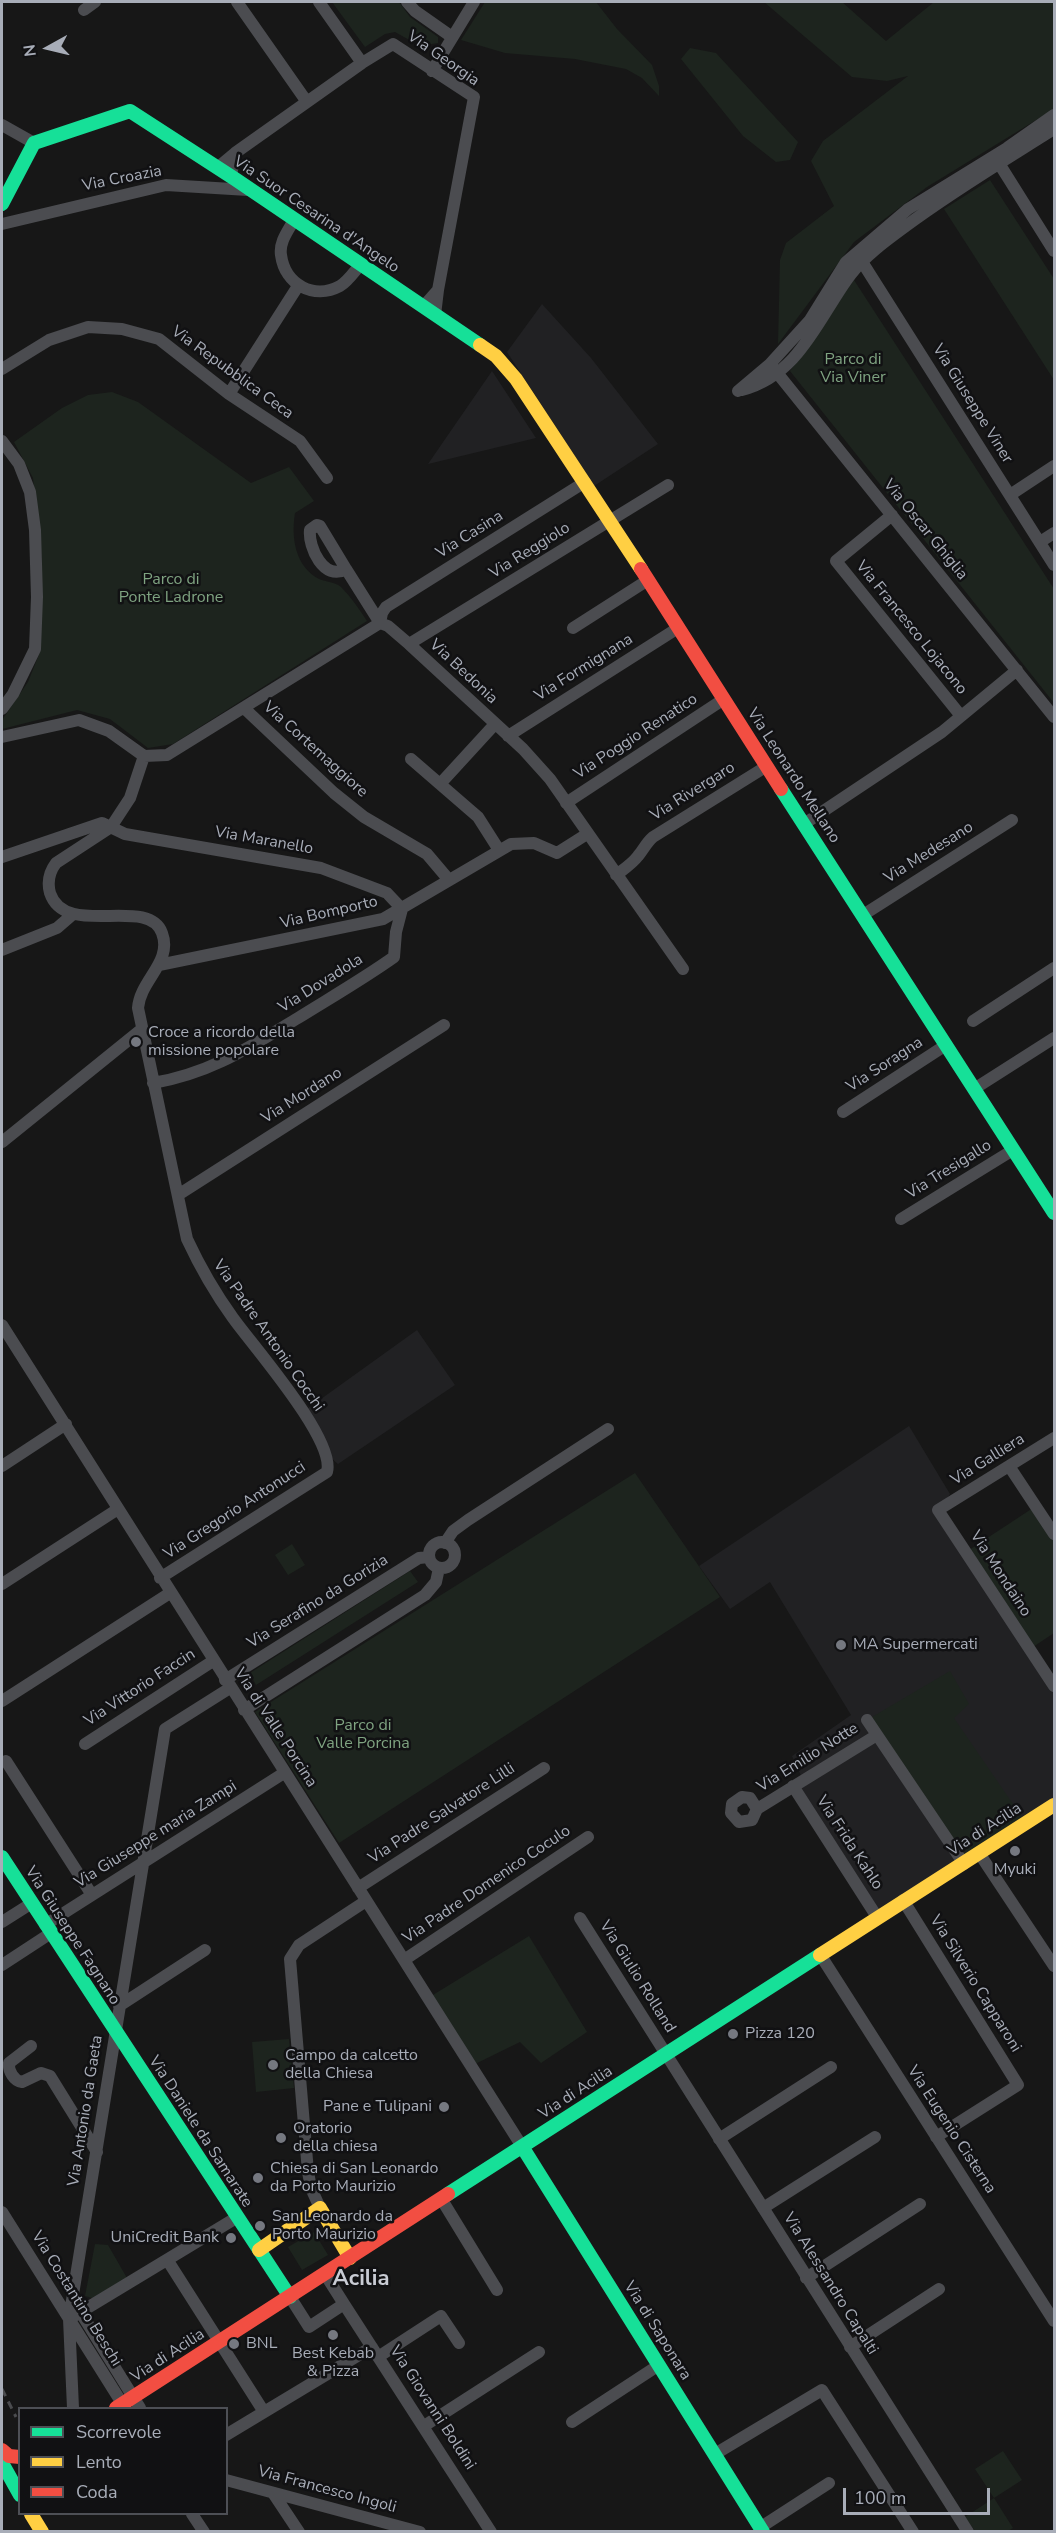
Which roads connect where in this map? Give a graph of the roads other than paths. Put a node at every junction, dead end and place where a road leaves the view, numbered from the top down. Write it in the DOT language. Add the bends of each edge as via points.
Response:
graph roads {
  1 [pos="95,2"];
  2 [pos="237,2"];
  3 [pos="319,2"];
  4 [pos="407,2"];
  5 [pos="474,2"];
  6 [pos="84,10"];
  7 [pos="452,37"];
  8 [pos="362,63"];
  9 [pos="432,71"];
  10 [pos="307,102"];
  11 [pos="1054,115"];
  12 [pos="2,125"];
  13 [pos="1054,129"];
  14 [pos="34,143"];
  15 [pos="235,153"];
  16 [pos="997,160"];
  17 [pos="217,168"];
  18 [pos="231,176"];
  19 [pos="252,190"];
  20 [pos="2,204"];
  21 [pos="294,220"];
  22 [pos="2,224"];
  23 [pos="1054,251"];
  24 [pos="859,257"];
  25 [pos="360,265"];
  26 [pos="298,286"];
  27 [pos="438,290"];
  28 [pos="423,307"];
  29 [pos="435,315"];
  30 [pos="2,369"];
  31 [pos="229,394"];
  32 [pos="2,441"];
  33 [pos="1054,466"];
  34 [pos="327,478"];
  35 [pos="585,482"];
  36 [pos="668,485"];
  37 [pos="1010,495"];
  38 [pos="891,515"];
  39 [pos="611,520"];
  40 [pos="1054,533"];
  41 [pos="1040,542"];
  42 [pos="1054,565"];
  43 [pos="346,569"];
  44 [pos="648,580"];
  45 [pos="380,622"];
  46 [pos="573,628"];
  47 [pos="678,628"];
  48 [pos="409,644"];
  49 [pos="1017,670"];
  50 [pos="724,699"];
  51 [pos="2,709"];
  52 [pos="244,709"];
  53 [pos="961,716"];
  54 [pos="1054,717"];
  55 [pos="495,724"];
  56 [pos="508,736"];
  57 [pos="2,737"];
  58 [pos="144,756"];
  59 [pos="411,759"];
  60 [pos="767,766"];
  61 [pos="440,784"];
  62 [pos="566,803"];
  63 [pos="1012,820"];
  64 [pos="804,825"];
  65 [pos="111,827"];
  66 [pos="587,834"];
  67 [pos="499,850"];
  68 [pos="2,857"];
  69 [pos="616,875"];
  70 [pos="449,880"];
  71 [pos="402,909"];
  72 [pos="72,915"];
  73 [pos="863,915"];
  74 [pos="2,950"];
  75 [pos="159,965"];
  76 [pos="1054,968"];
  77 [pos="683,969"];
  78 [pos="973,1021"];
  79 [pos="444,1025"];
  80 [pos="142,1029"];
  81 [pos="1054,1038"];
  82 [pos="946,1045"];
  83 [pos="153,1083"];
  84 [pos="974,1089"];
  85 [pos="843,1112"];
  86 [pos="2,1142"];
  87 [pos="1013,1150"];
  88 [pos="178,1195"];
  89 [pos="1053,1207"];
  90 [pos="901,1218"];
  91 [pos="2,1325"];
  92 [pos="66,1425"];
  93 [pos="608,1429"];
  94 [pos="1054,1438"];
  95 [pos="2,1466"];
  96 [pos="1010,1466"];
  97 [pos="327,1472"];
  98 [pos="118,1509"];
  99 [pos="939,1510"];
  100 [pos="1054,1534"];
  101 [pos="445,1543"];
  102 [pos="429,1557"];
  103 [pos="439,1568"];
  104 [pos="160,1578"];
  105 [pos="2,1584"];
  106 [pos="170,1593"];
  107 [pos="213,1661"];
  108 [pos="227,1684"];
  109 [pos="1054,1686"];
  110 [pos="2,1701"];
  111 [pos="244,1710"];
  112 [pos="867,1720"];
  113 [pos="877,1735"];
  114 [pos="85,1744"];
  115 [pos="6,1761"];
  116 [pos="544,1768"];
  117 [pos="284,1773"];
  118 [pos="793,1786"];
  119 [pos="1054,1805"];
  120 [pos="757,1809"];
  121 [pos="588,1837"];
  122 [pos="980,1853"];
  123 [pos="2,1857"];
  124 [pos="142,1864"];
  125 [pos="964,1864"];
  126 [pos="357,1888"];
  127 [pos="92,1895"];
  128 [pos="903,1900"];
  129 [pos="366,1901"];
  130 [pos="32,1904"];
  131 [pos="877,1917"];
  132 [pos="580,1918"];
  133 [pos="2,1922"];
  134 [pos="48,1929"];
  135 [pos="205,1950"];
  136 [pos="821,1956"];
  137 [pos="404,1960"];
  138 [pos="2,1965"];
  139 [pos="1054,1966"];
  140 [pos="119,2006"];
  141 [pos="115,2032"];
  142 [pos="31,2046"];
  143 [pos="667,2054"];
  144 [pos="831,2067"];
  145 [pos="875,2137"];
  146 [pos="936,2137"];
  147 [pos="719,2139"];
  148 [pos="523,2148"];
  149 [pos="97,2152"];
  150 [pos="442,2200"];
  151 [pos="920,2204"];
  152 [pos="320,2208"];
  153 [pos="763,2208"];
  154 [pos="2,2212"];
  155 [pos="236,2218"];
  156 [pos="259,2250"];
  157 [pos="350,2258"];
  158 [pos="168,2261"];
  159 [pos="325,2274"];
  160 [pos="806,2278"];
  161 [pos="939,2289"];
  162 [pos="497,2290"];
  163 [pos="290,2297"];
  164 [pos="344,2304"];
  165 [pos="75,2316"];
  166 [pos="1054,2321"];
  167 [pos="220,2342"];
  168 [pos="459,2343"];
  169 [pos="850,2346"];
  170 [pos="375,2352"];
  171 [pos="539,2352"];
  172 [pos="659,2366"];
  173 [pos="73,2402"];
  174 [pos="127,2405"];
  175 [pos="264,2412"];
  176 [pos="572,2422"];
  177 [pos="424,2426"];
  178 [pos="228,2434"];
  179 [pos="2,2450"];
  180 [pos="715,2454"];
  181 [pos="18,2457"];
  182 [pos="2,2463"];
  183 [pos="228,2481"];
  184 [pos="829,2483"];
  185 [pos="18,2491"];
  186 [pos="273,2493"];
  187 [pos="34,2515"];
  188 [pos="193,2515"];
  189 [pos="762,2529"];
  190 [pos="42,2532"];
  191 [pos="204,2532"];
  192 [pos="299,2532"];
  193 [pos="420,2532"];
  194 [pos="491,2532"];
  195 [pos="913,2532"];
  196 [pos="968,2532"];
  1 -- 6 [label="street"];
  2 -- 10 [label="street"];
  3 -- 8 [label="street"];
  4 -- 7 [label="street"];
  5 -- 7 [label="street"];
  7 -- 9 [label="street"];
  8 -- 9 [label="street, Via Georgia" via="393,44"];
  8 -- 10 [label="street, Via Georgia"];
  9 -- 27 [label="street, Via Georgia" via="474,97"];
  10 -- 15 [label="street, Via Georgia"];
  11 -- 16 [label="street"];
  12 -- 14 [label="street"];
  13 -- 16 [label="street"];
  14 -- 17 [label="street, Via Suor Cesarina d'Angelo" via="130,111"];
  14 -- 20 [label="street"];
  15 -- 17 [label="street, Via Georgia"];
  15 -- 18 [label="street"];
  16 -- 23 [label="street"];
  16 -- 24 [label="street"];
  17 -- 18 [label="street, Via Suor Cesarina d'Angelo"];
  18 -- 19 [label="street, Via Suor Cesarina d'Angelo"];
  19 -- 21 [label="street, Via Suor Cesarina d'Angelo"];
  19 -- 22 [label="street, Via Croazia" via="166,185"];
  21 -- 25 [label="street, Via Suor Cesarina d'Angelo"];
  21 -- 26 [label="street" via="283,239 280,255"];
  24 -- 37 [label="street, Via Giuseppe Viner"];
  24 -- 38 [label="street, Via Oscar Ghiglia" via="846,262 774,368"];
  25 -- 26 [label="street" via="342,285 325,292 310,292"];
  25 -- 28 [label="street, Via Suor Cesarina d'Angelo"];
  26 -- 31 [label="street"];
  27 -- 28 [label="street"];
  27 -- 29 [label="street, Via Georgia"];
  28 -- 29 [label="street, Via Suor Cesarina d'Angelo"];
  29 -- 35 [label="street, Via Suor Cesarina d'Angelo" via="495,356 516,379"];
  30 -- 31 [label="street, Via Repubblica Ceca" via="49,340 88,327 122,329 159,339"];
  31 -- 34 [label="street, Via Repubblica Ceca" via="300,441"];
  32 -- 51 [label="street" via="19,464 30,492 37,597 35,649"];
  33 -- 37 [label="street"];
  35 -- 39 [label="street, Via Leonardo Mellano"];
  35 -- 45 [label="street, Via Casina" via="386,607"];
  36 -- 39 [label="street, Via Reggiolo"];
  37 -- 41 [label="street, Via Giuseppe Viner"];
  38 -- 49 [label="street, Via Oscar Ghiglia"];
  38 -- 53 [label="street, Via Francesco Lojacono" via="836,561"];
  39 -- 44 [label="street, Via Leonardo Mellano"];
  39 -- 48 [label="street, Via Reggiolo"];
  40 -- 41 [label="street"];
  41 -- 42 [label="street, Via Giuseppe Viner"];
  43 -- 45 [label="street"];
  44 -- 46 [label="street"];
  44 -- 47 [label="street, Via Leonardo Mellano"];
  45 -- 48 [label="street, Via Bedonia"];
  45 -- 52 [label="street"];
  47 -- 50 [label="street, Via Leonardo Mellano"];
  47 -- 56 [label="street, Via Formignana"];
  48 -- 55 [label="street, Via Bedonia"];
  49 -- 53 [label="street"];
  49 -- 54 [label="street, Via Oscar Ghiglia"];
  50 -- 60 [label="street, Via Leonardo Mellano"];
  50 -- 62 [label="street, Via Poggio Renatico"];
  52 -- 58 [label="street" via="167,755"];
  52 -- 70 [label="street, Via Cortemaggiore" via="334,793 364,817 427,854"];
  53 -- 64 [label="street"];
  55 -- 56 [label="street, Via Bedonia"];
  55 -- 61 [label="street"];
  56 -- 62 [label="street, Via Bedonia" via="550,779"];
  57 -- 58 [label="street" via="79,720 109,731"];
  58 -- 65 [label="street" via="130,798"];
  59 -- 61 [label="street"];
  60 -- 64 [label="street, Via Leonardo Mellano"];
  60 -- 69 [label="street, Via Rivergaro" via="653,837 644,844 641,854"];
  61 -- 67 [label="street" via="478,817"];
  62 -- 66 [label="street, Via Bedonia"];
  63 -- 73 [label="street, Via Medesano"];
  64 -- 73 [label="street, Via Leonardo Mellano"];
  65 -- 68 [label="street" via="102,823"];
  65 -- 71 [label="street, Via Maranello" via="124,834 321,868 387,893"];
  65 -- 72 [label="street" via="56,862 51,870 50,892 54,901"];
  66 -- 67 [label="street, Via Bomporto" via="557,854 534,843 511,844"];
  66 -- 69 [label="street, Via Bedonia"];
  67 -- 70 [label="street, Via Bomporto"];
  69 -- 77 [label="street, Via Bedonia"];
  70 -- 71 [label="street, Via Bomporto"];
  71 -- 75 [label="street, Via Bomporto" via="383,919"];
  71 -- 83 [label="street, Via Dovadola" via="394,957 366,977 221,1064"];
  72 -- 74 [label="street" via="57,928"];
  72 -- 75 [label="street, Via Padre Antonio Cocchi" via="144,918 151,922 162,932 165,945"];
  73 -- 82 [label="street, Via Leonardo Mellano"];
  75 -- 80 [label="street, Via Padre Antonio Cocchi" via="139,999"];
  76 -- 78 [label="street"];
  79 -- 88 [label="street, Via Mordano"];
  80 -- 83 [label="street, Via Padre Antonio Cocchi"];
  80 -- 86 [label="street"];
  81 -- 84 [label="street"];
  82 -- 84 [label="street, Via Leonardo Mellano"];
  82 -- 85 [label="street, Via Soragna"];
  83 -- 88 [label="street, Via Padre Antonio Cocchi"];
  84 -- 87 [label="street, Via Leonardo Mellano"];
  87 -- 89 [label="street, Via Leonardo Mellano"];
  87 -- 90 [label="street, Via Tresigallo"];
  88 -- 97 [label="street, Via Padre Antonio Cocchi" via="187,1239 201,1270 314,1431 329,1464"];
  91 -- 92 [label="street, Via di Valle Porcina"];
  92 -- 95 [label="street"];
  92 -- 98 [label="street, Via di Valle Porcina"];
  93 -- 101 [label="street" via="468,1520"];
  94 -- 96 [label="street, Via Galliera"];
  96 -- 99 [label="street, Via Galliera"];
  96 -- 100 [label="street"];
  97 -- 104 [label="street, Via Gregorio Antonucci"];
  98 -- 104 [label="street, Via di Valle Porcina"];
  98 -- 105 [label="street"];
  99 -- 109 [label="street, Via Mondaino"];
  101 -- 102 [label="street" via="435,1544"];
  101 -- 103 [label="street" via="453,1548 454,1558 449,1566"];
  102 -- 103 [label="street"];
  102 -- 108 [label="street, Via Serafino da Gorizia" via="419,1558"];
  103 -- 111 [label="street" via="436,1582 425,1594"];
  104 -- 106 [label="street, Via di Valle Porcina"];
  106 -- 107 [label="street, Via di Valle Porcina"];
  106 -- 110 [label="street"];
  107 -- 108 [label="street, Via di Valle Porcina"];
  107 -- 114 [label="street, Via Vittorio Faccin"];
  108 -- 111 [label="street, Via di Valle Porcina"];
  108 -- 124 [label="street, Via Antonio da Gaeta" via="165,1730"];
  111 -- 117 [label="street, Via di Valle Porcina"];
  112 -- 113 [label="street"];
  113 -- 118 [label="street, Via Emilio Notte"];
  113 -- 125 [label="street"];
  115 -- 127 [label="street"];
  116 -- 126 [label="street, Via Padre Salvatore Lilli"];
  117 -- 124 [label="street, Via Giuseppe maria Zampi"];
  117 -- 126 [label="street, Via di Valle Porcina"];
  118 -- 120 [label="street, Via Emilio Notte"];
  118 -- 131 [label="street, Via Frida Kahlo"];
  119 -- 122 [label="street, Via di Acilia"];
  121 -- 137 [label="street, Via Padre Domenico Coculo"];
  122 -- 125 [label="street, Via di Acilia"];
  122 -- 139 [label="street"];
  123 -- 130 [label="street, Via Giuseppe Fagnano"];
  124 -- 127 [label="street, Via Giuseppe maria Zampi"];
  124 -- 140 [label="street, Via Antonio da Gaeta"];
  125 -- 128 [label="street, Via di Acilia"];
  126 -- 129 [label="street, Via di Valle Porcina"];
  127 -- 134 [label="street, Via Giuseppe maria Zampi"];
  128 -- 131 [label="street, Via di Acilia"];
  128 -- 146 [label="street, Via Silverio Capparoni" via="1018,2085"];
  129 -- 137 [label="street, Via di Valle Porcina"];
  129 -- 152 [label="street" via="299,1945 290,1959 308,2172"];
  130 -- 133 [label="street"];
  130 -- 134 [label="street, Via Giuseppe Fagnano"];
  131 -- 136 [label="street, Via di Acilia"];
  132 -- 143 [label="street, Via Giulio Rolland"];
  134 -- 138 [label="street, Via Giuseppe maria Zampi"];
  134 -- 141 [label="street, Via Giuseppe Fagnano"];
  135 -- 140 [label="street"];
  136 -- 143 [label="street, Via di Acilia"];
  136 -- 146 [label="street, Via Eugenio Cisterna"];
  137 -- 148 [label="street, Via di Valle Porcina"];
  140 -- 141 [label="street, Via Antonio da Gaeta"];
  141 -- 149 [label="street, Via Antonio da Gaeta"];
  141 -- 155 [label="street, Via Daniele da Samarate"];
  142 -- 149 [label="street" via="9,2063 15,2079 22,2082 41,2073 50,2076"];
  143 -- 147 [label="street, Via Alessandro Capalti"];
  143 -- 148 [label="street, Via di Acilia"];
  144 -- 147 [label="street"];
  145 -- 153 [label="street"];
  146 -- 166 [label="street, Via Eugenio Cisterna"];
  147 -- 153 [label="street, Via Alessandro Capalti"];
  148 -- 150 [label="street, Via di Acilia"];
  148 -- 172 [label="street, Via di Saponara"];
  149 -- 165 [label="street, Via Antonio da Gaeta"];
  150 -- 157 [label="street, Via di Acilia"];
  150 -- 162 [label="street"];
  151 -- 160 [label="street"];
  152 -- 156 [label="street"];
  152 -- 157 [label="street"];
  153 -- 160 [label="street, Via Alessandro Capalti"];
  154 -- 165 [label="street, Via Costantino Beschi"];
  155 -- 156 [label="street, Via Daniele da Samarate"];
  155 -- 158 [label="street"];
  156 -- 163 [label="street, Via Daniele da Samarate"];
  157 -- 159 [label="street, Via di Acilia"];
  158 -- 165 [label="street"];
  158 -- 167 [label="street"];
  159 -- 163 [label="street, Via di Acilia"];
  159 -- 164 [label="street, Via Giovanni Boldini"];
  160 -- 169 [label="street, Via Alessandro Capalti"];
  161 -- 169 [label="street"];
  163 -- 164 [label="street" via="309,2327"];
  163 -- 167 [label="street, Via di Acilia"];
  164 -- 170 [label="street, Via Giovanni Boldini"];
  165 -- 173 [label="street, Via Antonio da Gaeta"];
  165 -- 174 [label="street, Via Costantino Beschi"];
  167 -- 174 [label="street, Via di Acilia"];
  167 -- 175 [label="street"];
  168 -- 170 [label="street" via="441,2316"];
  169 -- 196 [label="street, Via Alessandro Capalti"];
  170 -- 175 [label="street"];
  170 -- 177 [label="street, Via Giovanni Boldini"];
  171 -- 177 [label="street"];
  172 -- 176 [label="street"];
  172 -- 180 [label="street, Via di Saponara"];
  175 -- 178 [label="street"];
  177 -- 194 [label="street, Via Giovanni Boldini"];
  179 -- 181 [label="street"];
  180 -- 189 [label="street, Via di Saponara"];
  180 -- 195 [label="street" via="822,2390"];
  182 -- 185 [label="street"];
  183 -- 186 [label="street, Via Francesco Ingoli"];
  184 -- 189 [label="street"];
  186 -- 192 [label="street"];
  186 -- 193 [label="street, Via Francesco Ingoli"];
  187 -- 190 [label="street"];
  188 -- 191 [label="street"];
}
